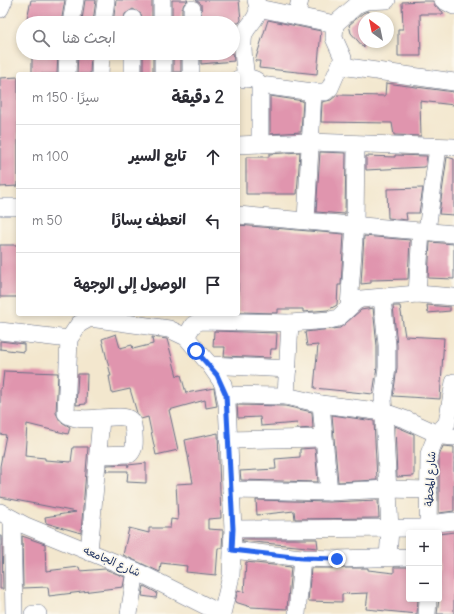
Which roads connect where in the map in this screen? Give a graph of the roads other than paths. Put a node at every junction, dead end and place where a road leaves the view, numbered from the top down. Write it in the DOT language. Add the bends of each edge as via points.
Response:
graph roads {
  1 [pos="4,0"];
  2 [pos="75,0"];
  3 [pos="106,0"];
  4 [pos="162,0"];
  5 [pos="366,0"];
  6 [pos="387,0"];
  7 [pos="443,0"];
  8 [pos="257,4"];
  9 [pos="454,6"];
  10 [pos="298,8"];
  11 [pos="0,10"];
  12 [pos="72,16"];
  13 [pos="104,16"];
  14 [pos="162,16"];
  15 [pos="335,24"];
  16 [pos="68,60"];
  17 [pos="101,60"];
  18 [pos="133,60"];
  19 [pos="163,60"];
  20 [pos="192,60"];
  21 [pos="341,66"];
  22 [pos="67,72"];
  23 [pos="100,72"];
  24 [pos="133,72"];
  25 [pos="163,72"];
  26 [pos="191,72"];
  27 [pos="248,81"];
  28 [pos="454,82"];
  29 [pos="313,92"];
  30 [pos="310,142"];
  31 [pos="260,144"];
  32 [pos="356,144"];
  33 [pos="240,145"];
  34 [pos="446,147"];
  35 [pos="0,207"];
  36 [pos="16,207"];
  37 [pos="240,215"];
  38 [pos="306,220"];
  39 [pos="354,224"];
  40 [pos="424,231"];
  41 [pos="454,234"];
  42 [pos="417,294"];
  43 [pos="454,297"];
  44 [pos="382,298"];
  45 [pos="349,307"];
  46 [pos="108,317"];
  47 [pos="290,323"];
  48 [pos="0,331"];
  49 [pos="186,337"];
  50 [pos="69,339"];
  51 [pos="210,365"];
  52 [pos="288,369"];
  53 [pos="454,382"];
  54 [pos="226,395"];
  55 [pos="286,396"];
  56 [pos="321,404"];
  57 [pos="384,412"];
  58 [pos="101,419"];
  59 [pos="437,434"];
  60 [pos="454,437"];
  61 [pos="324,438"];
  62 [pos="228,440"];
  63 [pos="98,456"];
  64 [pos="388,489"];
  65 [pos="231,490"];
  66 [pos="429,490"];
  67 [pos="329,492"];
  68 [pos="6,515"];
  69 [pos="454,521"];
  70 [pos="428,528"];
  71 [pos="233,529"];
  72 [pos="390,529"];
  73 [pos="232,550"];
  74 [pos="89,552"];
  75 [pos="388,557"];
  76 [pos="406,557"];
  77 [pos="302,558"];
  78 [pos="136,571"];
  79 [pos="428,602"];
  80 [pos="14,614"];
  81 [pos="33,614"];
  82 [pos="38,614"];
  83 [pos="129,614"];
  84 [pos="222,614"];
  85 [pos="297,614"];
  86 [pos="427,614"];
  1 -- 11 [label="street"];
  2 -- 12 [label="street"];
  3 -- 13 [label="street"];
  4 -- 14 [label="street"];
  5 -- 6 [label="street"];
  5 -- 15 [label="street"];
  7 -- 9 [label="street"];
  8 -- 10 [label="street"];
  8 -- 27 [label="street" via="257,17 246,30 243,39"];
  10 -- 15 [label="street"];
  15 -- 21 [label="street" via="334,35 343,56"];
  16 -- 22 [label="street"];
  17 -- 23 [label="street"];
  18 -- 24 [label="street"];
  19 -- 25 [label="street"];
  20 -- 26 [label="street"];
  21 -- 28 [label="street"];
  21 -- 29 [label="street" via="328,90"];
  27 -- 29 [label="street"];
  27 -- 31 [label="street"];
  29 -- 30 [label="street"];
  30 -- 31 [label="street"];
  30 -- 32 [label="street"];
  30 -- 38 [label="street"];
  31 -- 33 [label="street"];
  32 -- 34 [label="street"];
  32 -- 39 [label="street"];
  34 -- 40 [label="street"];
  35 -- 36 [label="street"];
  37 -- 38 [label="street"];
  38 -- 39 [label="street"];
  39 -- 40 [label="street"];
  39 -- 45 [label="street"];
  40 -- 41 [label="street"];
  40 -- 42 [label="street"];
  42 -- 43 [label="street"];
  42 -- 44 [label="street"];
  44 -- 45 [label="street" via="362,300"];
  44 -- 57 [label="street" via="387,345"];
  45 -- 47 [label="street" via="338,318"];
  46 -- 49 [label="street" via="169,329"];
  46 -- 50 [label="street" via="90,318 74,330"];
  47 -- 49 [label="street" via="200,321 193,325"];
  47 -- 52 [label="street"];
  48 -- 50 [label="street"];
  49 -- 51 [label="street"];
  50 -- 58 [label="street" via="66,413 71,417"];
  51 -- 52 [label="street"];
  51 -- 54 [label="street" via="223,384"];
  52 -- 55 [label="street"];
  53 -- 59 [label="street, شارع المحطة" via="447,423"];
  54 -- 55 [label="street"];
  54 -- 62 [label="street"];
  55 -- 56 [label="street"];
  56 -- 57 [label="street"];
  56 -- 61 [label="street"];
  57 -- 59 [label="street"];
  57 -- 64 [label="street"];
  58 -- 63 [label="street"];
  58 -- 63 [label="street" via="128,418 133,425 135,447 127,455"];
  59 -- 60 [label="street"];
  59 -- 66 [label="street, شارع المحطة" via="429,454"];
  61 -- 62 [label="street"];
  61 -- 67 [label="street"];
  62 -- 65 [label="street"];
  63 -- 74 [label="street"];
  64 -- 66 [label="street"];
  64 -- 67 [label="street"];
  64 -- 72 [label="street"];
  65 -- 67 [label="street"];
  65 -- 71 [label="street"];
  66 -- 70 [label="street, شارع المحطة"];
  68 -- 74 [label="street, شارع الجامعه"];
  68 -- 80 [label="street"];
  69 -- 70 [label="street"];
  70 -- 72 [label="street"];
  71 -- 72 [label="street"];
  71 -- 73 [label="street"];
  72 -- 75 [label="street"];
  73 -- 77 [label="street"];
  73 -- 84 [label="street" via="231,576"];
  74 -- 78 [label="street, شارع الجامعه"];
  75 -- 76 [label="street"];
  75 -- 77 [label="street"];
  77 -- 85 [label="street"];
  78 -- 83 [label="street"];
  78 -- 84 [label="street, شارع الجامعه"];
  79 -- 86 [label="street"];
  81 -- 82 [label="street"];
}
